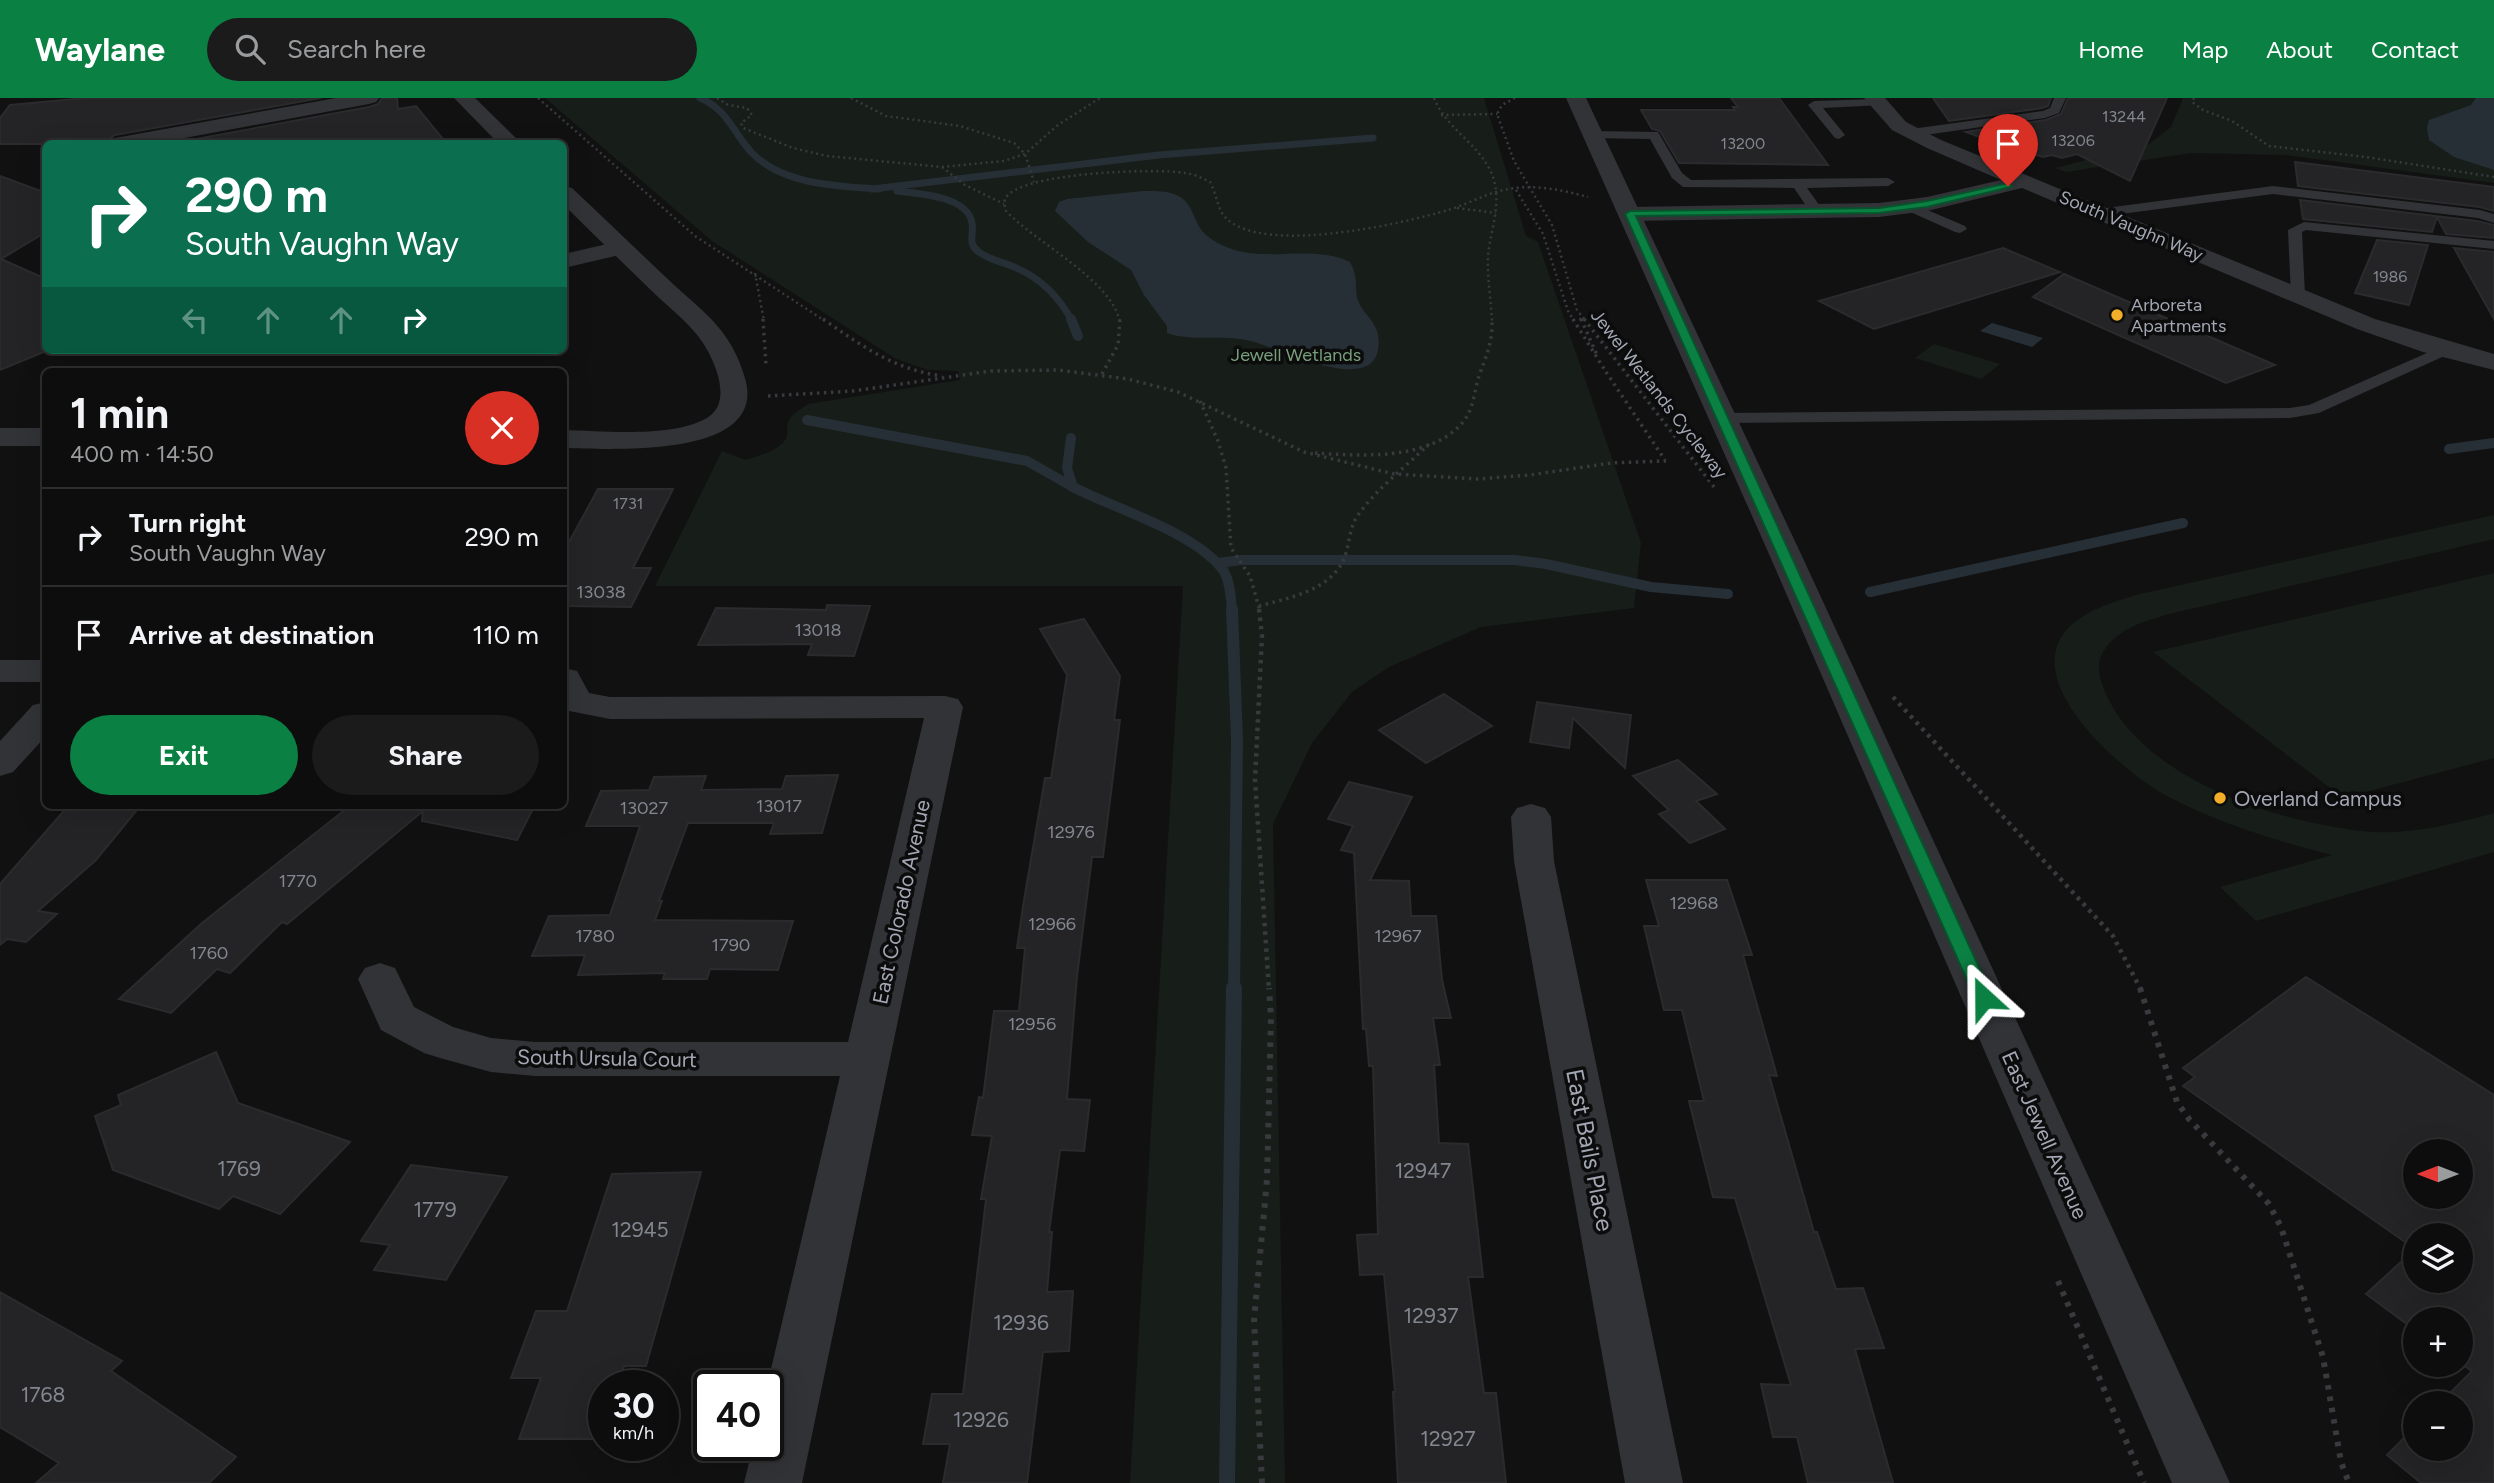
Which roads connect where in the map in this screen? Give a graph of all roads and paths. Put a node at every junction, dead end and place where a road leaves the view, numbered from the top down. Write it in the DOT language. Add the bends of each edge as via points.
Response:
graph roads {
  1 [pos="369,98"];
  2 [pos="464,98"];
  3 [pos="538,98"];
  4 [pos="717,98"];
  5 [pos="851,98"];
  6 [pos="1100,98"];
  7 [pos="1434,98"];
  8 [pos="1515,98"];
  9 [pos="1576,98"];
  10 [pos="2060,98"];
  11 [pos="2194,98"];
  12 [pos="1877,101"];
  13 [pos="1811,102"];
  14 [pos="1497,114"];
  15 [pos="1440,115"];
  16 [pos="1911,133"];
  17 [pos="1592,135"];
  18 [pos="1839,135"];
  19 [pos="137,140"];
  20 [pos="508,140"];
  21 [pos="1025,154"];
  22 [pos="942,167"];
  23 [pos="2494,177"];
  24 [pos="2025,181"];
  25 [pos="1034,182"];
  26 [pos="1888,182"];
  27 [pos="1798,184"];
  28 [pos="1531,187"];
  29 [pos="1516,189"];
  30 [pos="1498,191"];
  31 [pos="567,196"];
  32 [pos="1594,198"];
  33 [pos="1004,204"];
  34 [pos="1911,207"];
  35 [pos="1456,208"];
  36 [pos="1496,213"];
  37 [pos="1818,213"];
  38 [pos="2098,213"];
  39 [pos="1630,214"];
  40 [pos="2494,219"];
  41 [pos="1960,229"];
  42 [pos="2494,245"];
  43 [pos="620,248"];
  44 [pos="567,260"];
  45 [pos="755,272"];
  46 [pos="2298,296"];
  47 [pos="1577,310"];
  48 [pos="2445,350"];
  49 [pos="2494,362"];
  50 [pos="766,369"];
  51 [pos="1606,372"];
  52 [pos="1102,374"];
  53 [pos="946,377"];
  54 [pos="766,388"];
  55 [pos="733,397"];
  56 [pos="768,397"];
  57 [pos="1200,401"];
  58 [pos="1723,418"];
  59 [pos="42,434"];
  60 [pos="0,437"];
  61 [pos="567,439"];
  62 [pos="1432,442"];
  63 [pos="1304,452"];
  64 [pos="1394,474"];
  65 [pos="1715,489"];
  66 [pos="1259,606"];
  67 [pos="0,671"];
  68 [pos="42,671"];
  69 [pos="567,685"];
  70 [pos="1891,694"];
  71 [pos="42,717"];
  72 [pos="0,764"];
  73 [pos="1531,817"];
  74 [pos="380,979"];
  75 [pos="867,1059"];
  76 [pos="773,1483"];
  77 [pos="1262,1483"];
  78 [pos="1654,1483"];
  79 [pos="2201,1483"];
  80 [pos="2349,1483"];
  1 -- 19 [label="street"];
  2 -- 20 [label="street"];
  3 -- 45 [label="path" via="695,236"];
  4 -- 22 [label="path" via="747,108 752,115 741,122 743,128 793,148"];
  5 -- 21 [label="path" via="886,116 991,134 1014,143"];
  6 -- 21 [label="path"];
  7 -- 15 [label="path"];
  8 -- 14 [label="path"];
  9 -- 17 [label="street, East Jewell Avenue"];
  10 -- 16 [label="lane" via="2055,110 2045,114"];
  11 -- 23 [label="path" via="2192,102 2199,108 2234,122 2269,146"];
  12 -- 13 [label="lane"];
  12 -- 16 [label="street, South Vaughn Way" via="1892,120"];
  13 -- 18 [label="lane"];
  14 -- 15 [label="path"];
  14 -- 28 [label="path, Jewel Wetlands Cycleway" via="1514,161"];
  15 -- 30 [label="path" via="1485,161"];
  16 -- 24 [label="street, South Vaughn Way"];
  17 -- 27 [label="lane" via="1654,135 1676,175 1688,184"];
  17 -- 39 [label="street, East Jewell Avenue"];
  21 -- 22 [label="path" via="1004,161"];
  21 -- 25 [label="path"];
  22 -- 33 [label="path" via="965,186"];
  24 -- 34 [label="street"];
  24 -- 38 [label="street, South Vaughn Way"];
  25 -- 33 [label="path" via="1014,191"];
  25 -- 35 [label="path" via="1139,172 1190,173 1210,182 1222,212 1234,224 1258,232 1355,233"];
  26 -- 27 [label="lane"];
  27 -- 37 [label="lane"];
  28 -- 29 [label="path"];
  28 -- 32 [label="path"];
  28 -- 47 [label="path, Jewel Wetlands Cycleway" via="1552,225"];
  29 -- 30 [label="path"];
  29 -- 51 [label="path" via="1543,234 1568,312"];
  30 -- 35 [label="path"];
  30 -- 36 [label="path"];
  31 -- 43 [label="street"];
  33 -- 52 [label="path" via="1012,217 1086,274 1114,304 1121,335"];
  34 -- 37 [label="street"];
  34 -- 41 [label="lane"];
  35 -- 36 [label="path"];
  36 -- 62 [label="path" via="1488,264 1489,354 1463,422"];
  37 -- 39 [label="street"];
  38 -- 40 [label="lane" via="2273,190"];
  38 -- 46 [label="street, South Vaughn Way"];
  39 -- 58 [label="street, East Jewell Avenue"];
  42 -- 46 [label="lane" via="2304,226 2295,230"];
  43 -- 44 [label="street"];
  43 -- 55 [label="street" via="709,332 727,365"];
  45 -- 50 [label="path" via="765,329"];
  45 -- 53 [label="path" via="878,357"];
  46 -- 48 [label="street, South Vaughn Way"];
  47 -- 51 [label="path"];
  47 -- 65 [label="path, Jewel Wetlands Cycleway"];
  48 -- 49 [label="street, South Vaughn Way"];
  48 -- 58 [label="lane" via="2313,409 2290,413"];
  51 -- 64 [label="path" via="1666,461 1611,463 1491,479"];
  52 -- 53 [label="path" via="1012,369"];
  52 -- 57 [label="path" via="1156,385"];
  53 -- 56 [label="path" via="853,391"];
  54 -- 56 [label="path"];
  55 -- 56 [label="path"];
  55 -- 61 [label="street" via="724,420 692,432 639,439"];
  57 -- 63 [label="path"];
  57 -- 66 [label="path" via="1226,468 1231,548 1250,576"];
  58 -- 79 [label="street, East Jewell Avenue"];
  59 -- 60 [label="street"];
  62 -- 63 [label="path" via="1377,454"];
  62 -- 64 [label="path"];
  63 -- 64 [label="path"];
  64 -- 66 [label="path" via="1355,519 1342,564 1332,577"];
  66 -- 77 [label="path" via="1262,635 1255,780 1271,1017 1267,1180 1254,1320"];
  67 -- 68 [label="street"];
  69 -- 75 [label="street, East Colorado Avenue" via="575,702 610,708 944,707"];
  70 -- 80 [label="path" via="2113,936 2129,960 2177,1102 2269,1204 2281,1227 2323,1357 2341,1462"];
  71 -- 72 [label="street"];
  73 -- 78 [label="street, East Bails Place" via="1534,861"];
  74 -- 75 [label="street, South Ursula Court" via="397,1018 440,1041 491,1055 535,1059"];
  75 -- 76 [label="street, East Colorado Avenue"];
}
